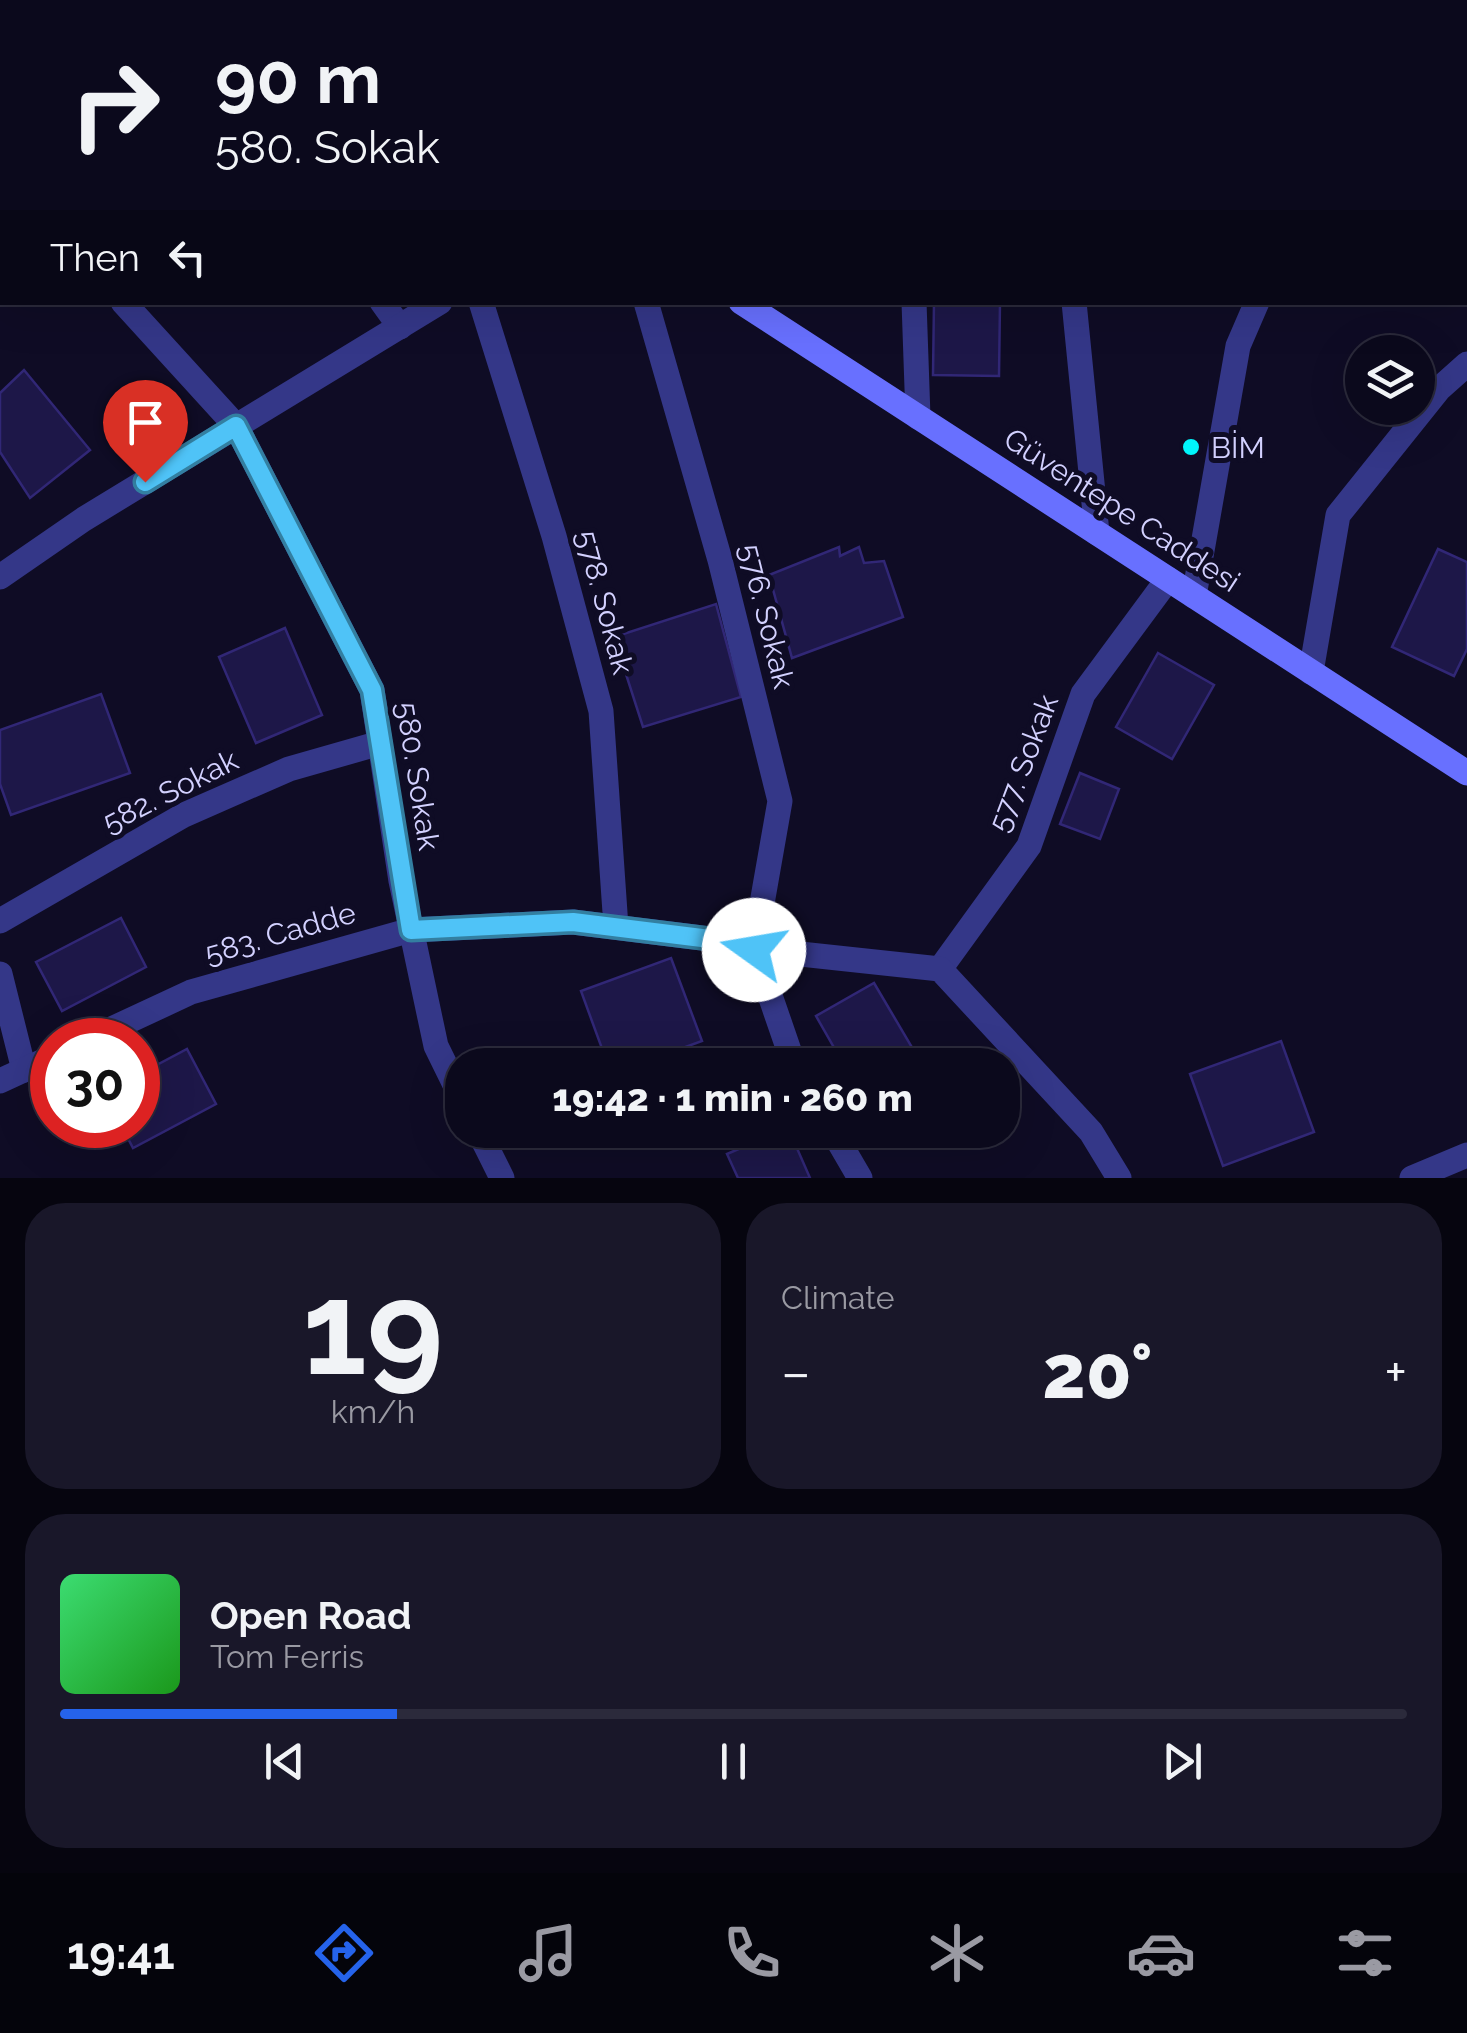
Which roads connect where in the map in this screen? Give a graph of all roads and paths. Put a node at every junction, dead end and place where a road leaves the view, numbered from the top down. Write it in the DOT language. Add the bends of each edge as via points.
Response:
graph roads {
  1 [pos="126,305"];
  2 [pos="384,305"];
  3 [pos="435,305"];
  4 [pos="483,305"];
  5 [pos="647,305"];
  6 [pos="746,305"];
  7 [pos="914,305"];
  8 [pos="1074,305"];
  9 [pos="1255,305"];
  10 [pos="400,326"];
  11 [pos="1467,364"];
  12 [pos="918,417"];
  13 [pos="236,426"];
  14 [pos="1097,533"];
  15 [pos="0,578"];
  16 [pos="1168,579"];
  17 [pos="1194,596"];
  18 [pos="1311,672"];
  19 [pos="380,744"];
  20 [pos="1467,772"];
  21 [pos="0,920"];
  22 [pos="616,927"];
  23 [pos="411,930"];
  24 [pos="754,950"];
  25 [pos="940,970"];
  26 [pos="0,974"];
  27 [pos="135,1018"];
  28 [pos="788,1048"];
  29 [pos="445,1064"];
  30 [pos="12,1076"];
  31 [pos="487,1148"];
  32 [pos="842,1148"];
  33 [pos="1467,1155"];
  34 [pos="502,1178"];
  35 [pos="860,1178"];
  36 [pos="1119,1178"];
  37 [pos="1412,1178"];
  1 -- 13 [label="street, 580. Sokak"];
  2 -- 10 [label="street"];
  3 -- 10 [label="street"];
  4 -- 22 [label="street, 578. Sokak" via="601,711"];
  5 -- 24 [label="street, 576. Sokak" via="780,801"];
  6 -- 12 [label="street, Güventepe Caddesi"];
  7 -- 12 [label="street"];
  8 -- 14 [label="street"];
  9 -- 17 [label="street" via="1238,346"];
  10 -- 13 [label="street"];
  11 -- 18 [label="street" via="1439,389 1338,515"];
  12 -- 14 [label="street, Güventepe Caddesi"];
  13 -- 15 [label="street"];
  13 -- 19 [label="street, 580. Sokak" via="372,690"];
  14 -- 16 [label="street, Güventepe Caddesi"];
  16 -- 17 [label="street, Güventepe Caddesi"];
  16 -- 25 [label="street, 577. Sokak" via="1083,694 1029,846"];
  17 -- 18 [label="street, Güventepe Caddesi"];
  18 -- 20 [label="street, Güventepe Caddesi"];
  19 -- 21 [label="street, 582. Sokak" via="289,768 184,815"];
  19 -- 23 [label="street, 580. Sokak"];
  22 -- 23 [label="street, 583. Cadde" via="573,922"];
  22 -- 24 [label="street, 583. Cadde"];
  23 -- 27 [label="street, 583. Cadde" via="190,992"];
  23 -- 29 [label="street, 580. Sokak"];
  24 -- 25 [label="street, 583. Cadde"];
  24 -- 28 [label="street"];
  25 -- 36 [label="street" via="1091,1132"];
  26 -- 30 [label="street"];
  31 -- 34 [label="street"];
  32 -- 35 [label="street"];
  33 -- 37 [label="street"];
}
